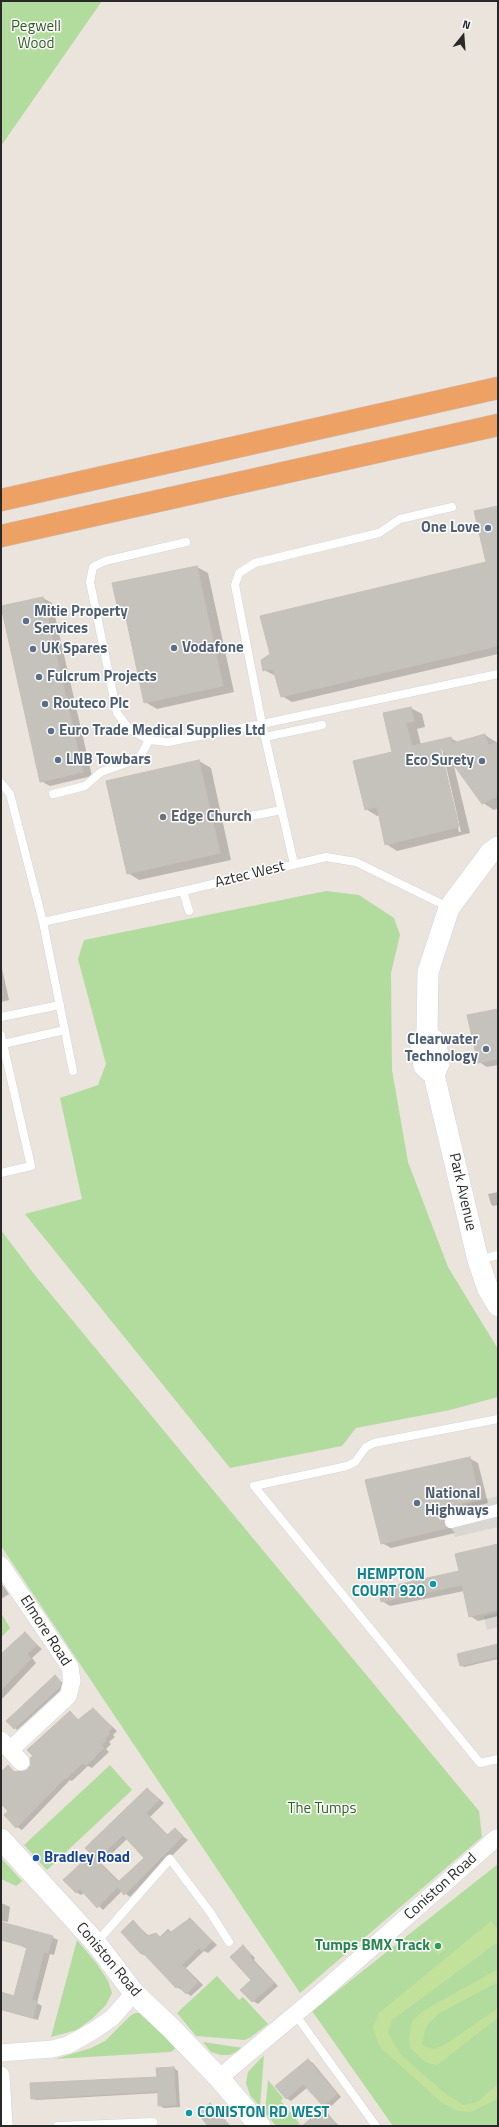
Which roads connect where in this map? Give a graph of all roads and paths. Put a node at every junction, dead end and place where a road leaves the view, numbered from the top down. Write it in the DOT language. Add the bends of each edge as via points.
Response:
graph roads {
  1 [pos="498,388"];
  2 [pos="498,425"];
  3 [pos="1,500"];
  4 [pos="452,507"];
  5 [pos="1,536"];
  6 [pos="186,542"];
  7 [pos="498,674"];
  8 [pos="262,724"];
  9 [pos="322,725"];
  10 [pos="265,737"];
  11 [pos="149,740"];
  12 [pos="1,783"];
  13 [pos="53,794"];
  14 [pos="282,810"];
  15 [pos="240,818"];
  16 [pos="498,847"];
  17 [pos="294,864"];
  18 [pos="183,891"];
  19 [pos="449,908"];
  20 [pos="189,911"];
  21 [pos="43,922"];
  22 [pos="60,1005"];
  23 [pos="1,1017"];
  24 [pos="65,1030"];
  25 [pos="1,1035"];
  26 [pos="3,1044"];
  27 [pos="73,1072"];
  28 [pos="1,1173"];
  29 [pos="498,1255"];
  30 [pos="478,1260"];
  31 [pos="498,1306"];
  32 [pos="498,1420"];
  33 [pos="498,1510"];
  34 [pos="451,1522"];
  35 [pos="1,1565"];
  36 [pos="11,1750"];
  37 [pos="498,1759"];
  38 [pos="496,1838"];
  39 [pos="1,1839"];
  40 [pos="230,1942"];
  41 [pos="96,1943"];
  42 [pos="134,1993"];
  43 [pos="295,2014"];
  44 [pos="1,2053"];
  45 [pos="1,2075"];
  46 [pos="219,2078"];
  47 [pos="153,2122"];
  48 [pos="77,2125"];
  49 [pos="4,2126"];
  50 [pos="58,2126"];
  51 [pos="260,2126"];
  52 [pos="376,2126"];
  1 -- 3 [label="highway"];
  2 -- 5 [label="highway"];
  4 -- 8 [label="lane" via="400,519 379,533 255,563 239,572 236,585"];
  6 -- 11 [label="lane" via="105,561 93,567 90,582 117,713 129,729"];
  7 -- 8 [label="lane"];
  8 -- 10 [label="lane"];
  8 -- 11 [label="lane" via="168,742"];
  9 -- 10 [label="lane"];
  10 -- 14 [label="lane"];
  11 -- 13 [label="lane" via="141,755 135,760 101,772 85,786"];
  12 -- 21 [label="lane" via="10,794"];
  14 -- 15 [label="lane"];
  14 -- 17 [label="lane"];
  16 -- 19 [label="street, Park Avenue" via="490,853"];
  17 -- 18 [label="lane, Aztec West"];
  17 -- 19 [label="lane, Aztec West" via="326,857 356,862"];
  18 -- 20 [label="lane"];
  18 -- 21 [label="lane, Aztec West"];
  19 -- 30 [label="street, Park Avenue" via="428,972 428,1034 421,1045 424,1066 434,1075"];
  21 -- 22 [label="lane"];
  22 -- 23 [label="lane"];
  22 -- 24 [label="lane"];
  24 -- 26 [label="lane"];
  24 -- 27 [label="lane"];
  25 -- 26 [label="lane"];
  26 -- 28 [label="lane" via="31,1166"];
  29 -- 30 [label="lane"];
  30 -- 31 [label="street, Park Avenue" via="488,1289"];
  32 -- 37 [label="lane" via="374,1443 366,1447 355,1462 347,1466 254,1486 480,1763"];
  33 -- 34 [label="street"];
  35 -- 36 [label="street, Elmore Road" via="70,1667 72,1681 68,1696"];
  38 -- 43 [label="street, Coniston Road"];
  39 -- 41 [label="street, Coniston Road"];
  40 -- 41 [label="lane" via="170,1859"];
  41 -- 42 [label="street, Coniston Road"];
  42 -- 44 [label="street" via="112,2018 93,2032 68,2044 52,2049"];
  42 -- 46 [label="street, Coniston Road"];
  43 -- 46 [label="street, Coniston Road"];
  43 -- 52 [label="lane"];
  45 -- 49 [label="street"];
  46 -- 51 [label="street, Coniston Road"];
  47 -- 48 [label="lane"];
  48 -- 50 [label="lane"];
}
